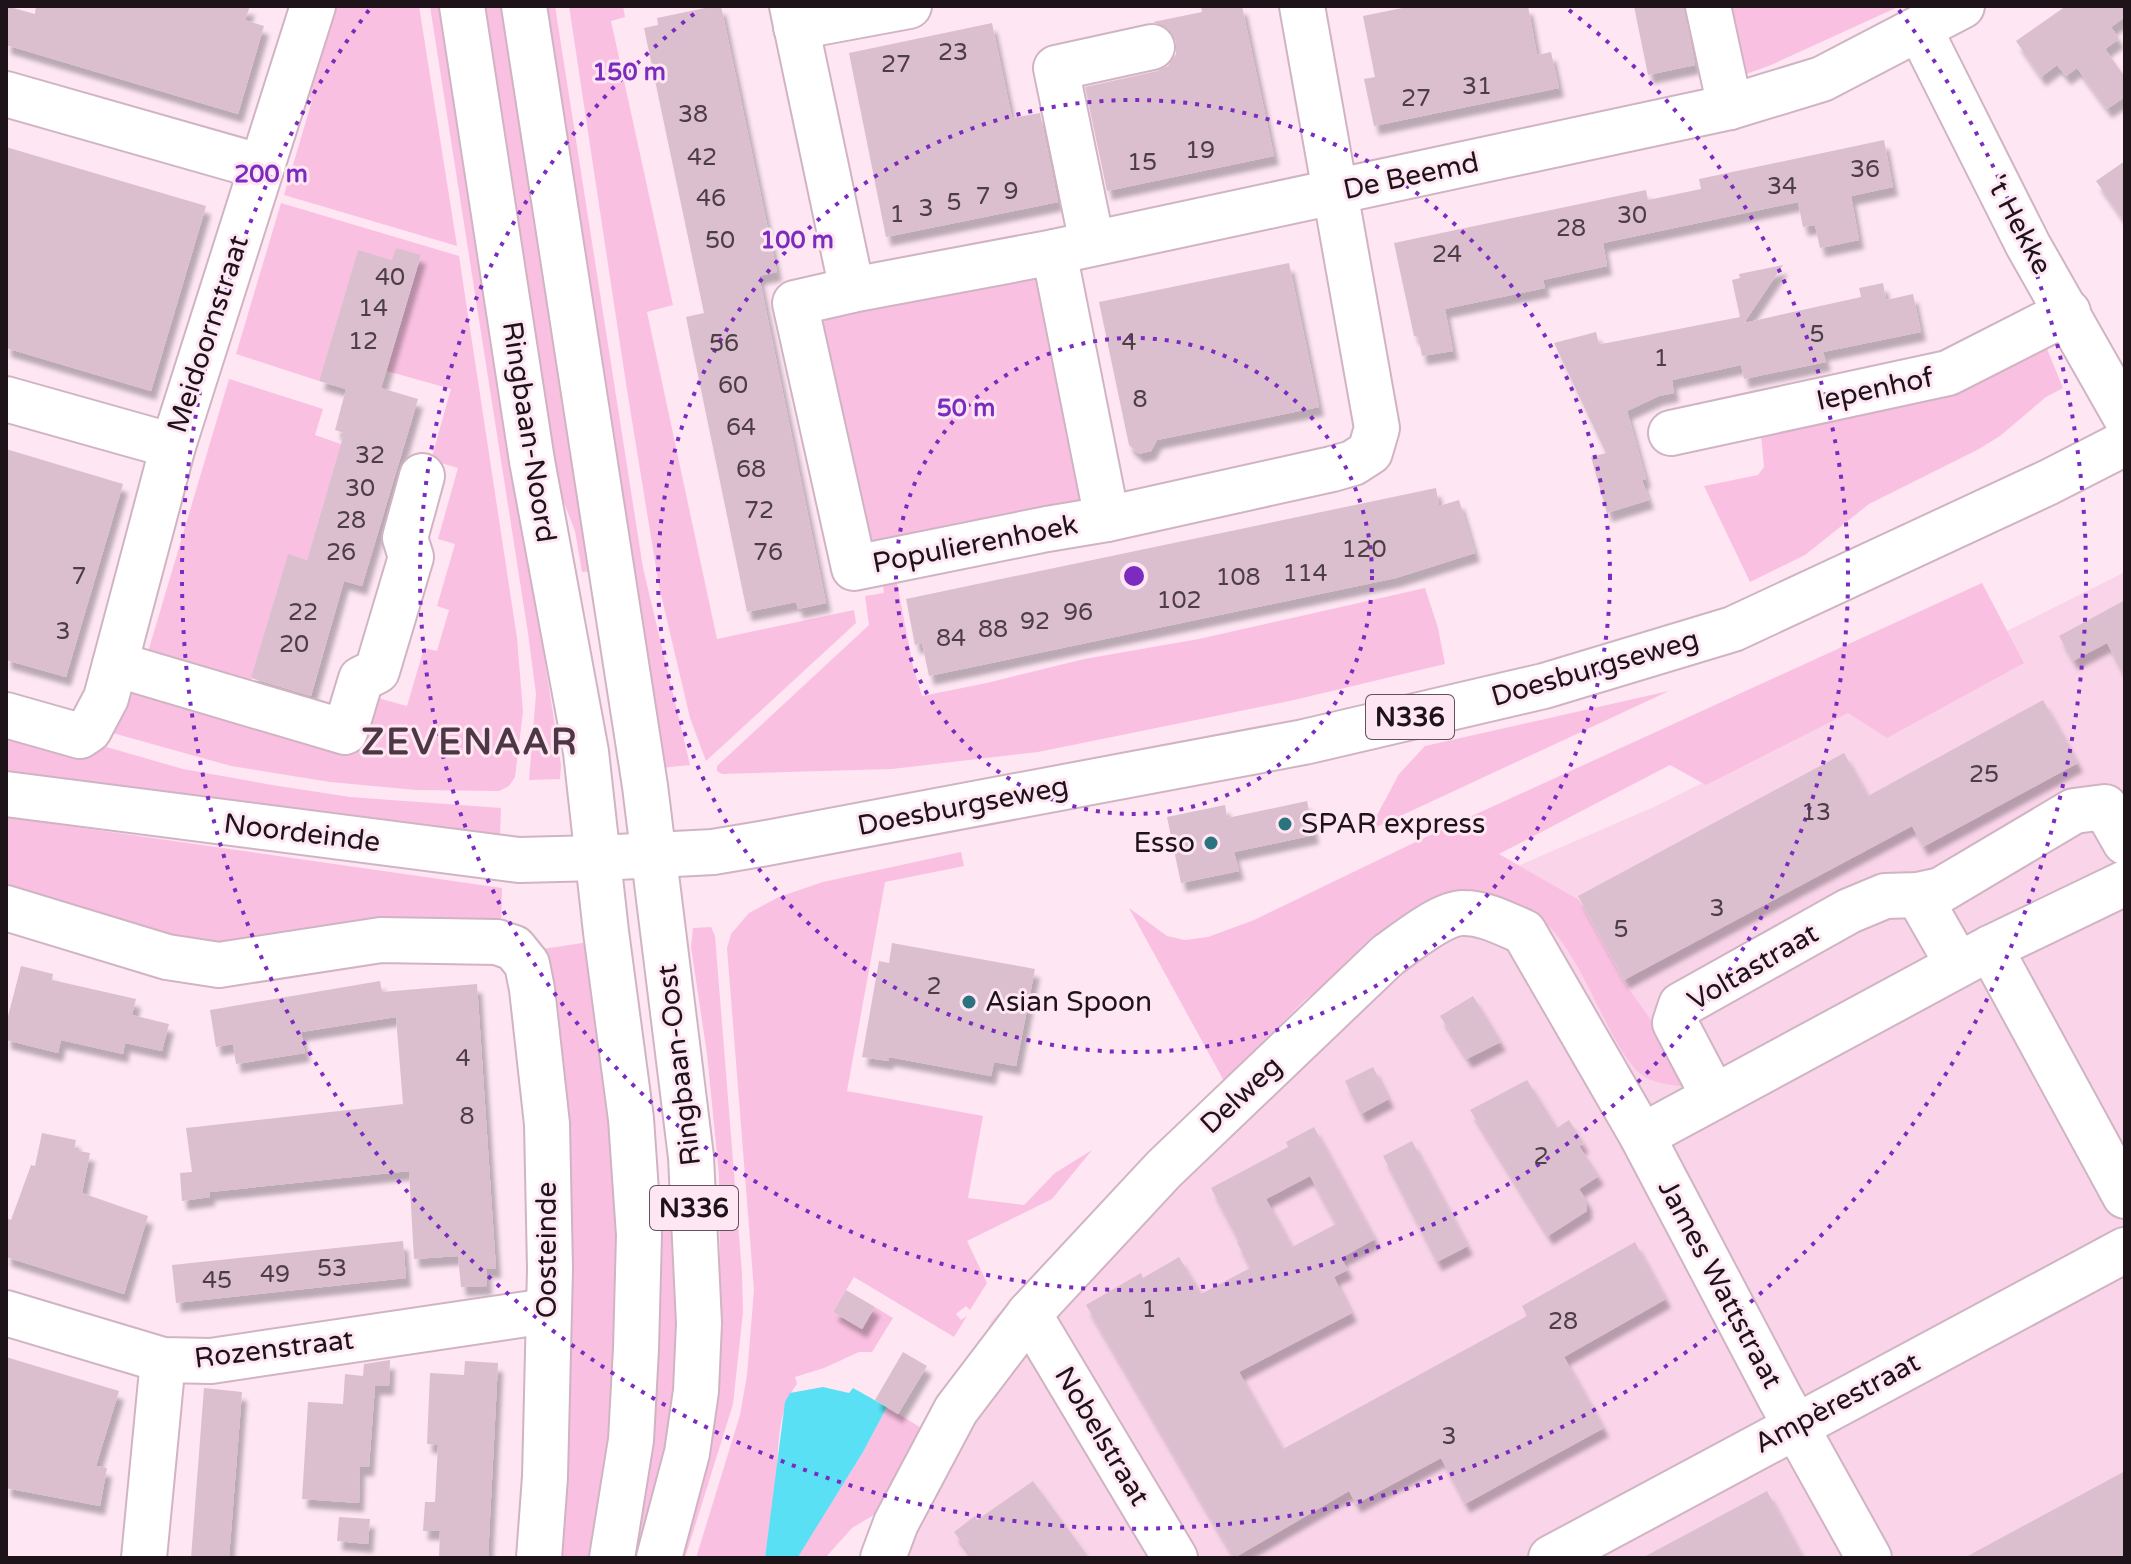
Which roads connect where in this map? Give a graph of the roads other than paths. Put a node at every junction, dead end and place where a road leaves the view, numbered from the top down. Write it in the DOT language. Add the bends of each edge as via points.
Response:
graph roads {
  1 [pos="313,6"];
  2 [pos="462,6"];
  3 [pos="524,6"];
  4 [pos="909,6"];
  5 [pos="1302,6"];
  6 [pos="1708,6"];
  7 [pos="1962,6"];
  8 [pos="794,17"];
  9 [pos="1920,30"];
  10 [pos="1152,47"];
  11 [pos="6,94"];
  12 [pos="1730,107"];
  13 [pos="262,167"];
  14 [pos="1334,193"];
  15 [pos="1073,248"];
  16 [pos="852,290"];
  17 [pos="2068,312"];
  18 [pos="6,399"];
  19 [pos="2125,416"];
  20 [pos="1671,433"];
  21 [pos="2125,443"];
  22 [pos="173,446"];
  23 [pos="422,476"];
  24 [pos="1107,519"];
  25 [pos="115,664"];
  26 [pos="6,715"];
  27 [pos="6,794"];
  28 [pos="2125,842"];
  29 [pos="654,856"];
  30 [pos="598,858"];
  31 [pos="2125,883"];
  32 [pos="1918,895"];
  33 [pos="6,908"];
  34 [pos="1974,956"];
  35 [pos="1714,1097"];
  36 [pos="1642,1136"];
  37 [pos="2125,1196"];
  38 [pos="2125,1250"];
  39 [pos="547,1311"];
  40 [pos="6,1313"];
  41 [pos="1029,1314"];
  42 [pos="163,1360"];
  43 [pos="1795,1426"];
  44 [pos="144,1558"];
  45 [pos="539,1558"];
  46 [pos="612,1558"];
  47 [pos="659,1558"];
  48 [pos="883,1558"];
  49 [pos="1175,1558"];
  50 [pos="1551,1558"];
  51 [pos="1869,1558"];
  1 -- 13 [label="street, Meidoornstraat"];
  2 -- 30 [label="street, Ringbaan-Noord" via="532,461 586,752"];
  3 -- 29 [label="street"];
  4 -- 8 [label="street"];
  5 -- 14 [label="street, Populierenhoek"];
  6 -- 12 [label="street"];
  7 -- 9 [label="street, De Beemd"];
  8 -- 16 [label="street"];
  9 -- 12 [label="street, De Beemd" via="1822,79"];
  9 -- 17 [label="street, 't Hekke" via="1995,182"];
  10 -- 15 [label="street" via="1056,68"];
  11 -- 13 [label="street"];
  12 -- 14 [label="street, De Beemd"];
  13 -- 22 [label="street, Meidoornstraat"];
  14 -- 15 [label="street, De Beemd"];
  14 -- 24 [label="street, Populierenhoek" via="1377,428 1370,452 1332,469"];
  15 -- 16 [label="street, De Beemd"];
  15 -- 24 [label="street"];
  16 -- 24 [label="street, Populierenhoek" via="795,303 854,568"];
  17 -- 19 [label="street, 't Hekke"];
  17 -- 20 [label="street, Iepenhof" via="1948,373"];
  18 -- 22 [label="street"];
  21 -- 29 [label="street, Doesburgseweg / N336" via="1733,629 1544,686 1304,742 761,844"];
  22 -- 25 [label="street, Meidoornstraat"];
  23 -- 25 [label="street" via="405,538 411,557 377,671 361,679 345,732"];
  25 -- 26 [label="street, Meidoornstraat" via="106,698 89,730 80,736"];
  27 -- 30 [label="street, Noordeinde" via="519,860"];
  28 -- 32 [label="street, Voltastraat" via="2105,807 2074,811 1941,890"];
  29 -- 30 [label="street, N336"];
  29 -- 47 [label="street, Ringbaan-Oost / N336" via="691,1157 699,1323 687,1453"];
  30 -- 46 [label="street, Ringbaan-Oost / N336" via="631,1119 639,1235 631,1440"];
  31 -- 34 [label="street"];
  32 -- 34 [label="street"];
  32 -- 35 [label="street, Voltastraat" via="1885,896 1849,911 1681,1005 1675,1023"];
  33 -- 39 [label="street, Oosteinde" via="167,957 219,965 381,940 497,942 514,948 527,964 532,989 547,1124"];
  34 -- 35 [label="street"];
  34 -- 37 [label="street"];
  35 -- 36 [label="street"];
  36 -- 41 [label="street, Delweg" via="1524,932 1461,912 1421,930 1388,955 1164,1169"];
  36 -- 43 [label="street, James Wattstraat"];
  38 -- 43 [label="street, Ampèrestraat"];
  39 -- 42 [label="street, Rozenstraat" via="211,1361"];
  39 -- 45 [label="street, Oosteinde"];
  40 -- 42 [label="street, Rozenstraat"];
  41 -- 48 [label="street, Delweg" via="956,1410"];
  41 -- 49 [label="street, Nobelstraat"];
  42 -- 44 [label="street"];
  43 -- 50 [label="street, Ampèrestraat"];
  43 -- 51 [label="street, James Wattstraat"];
}
